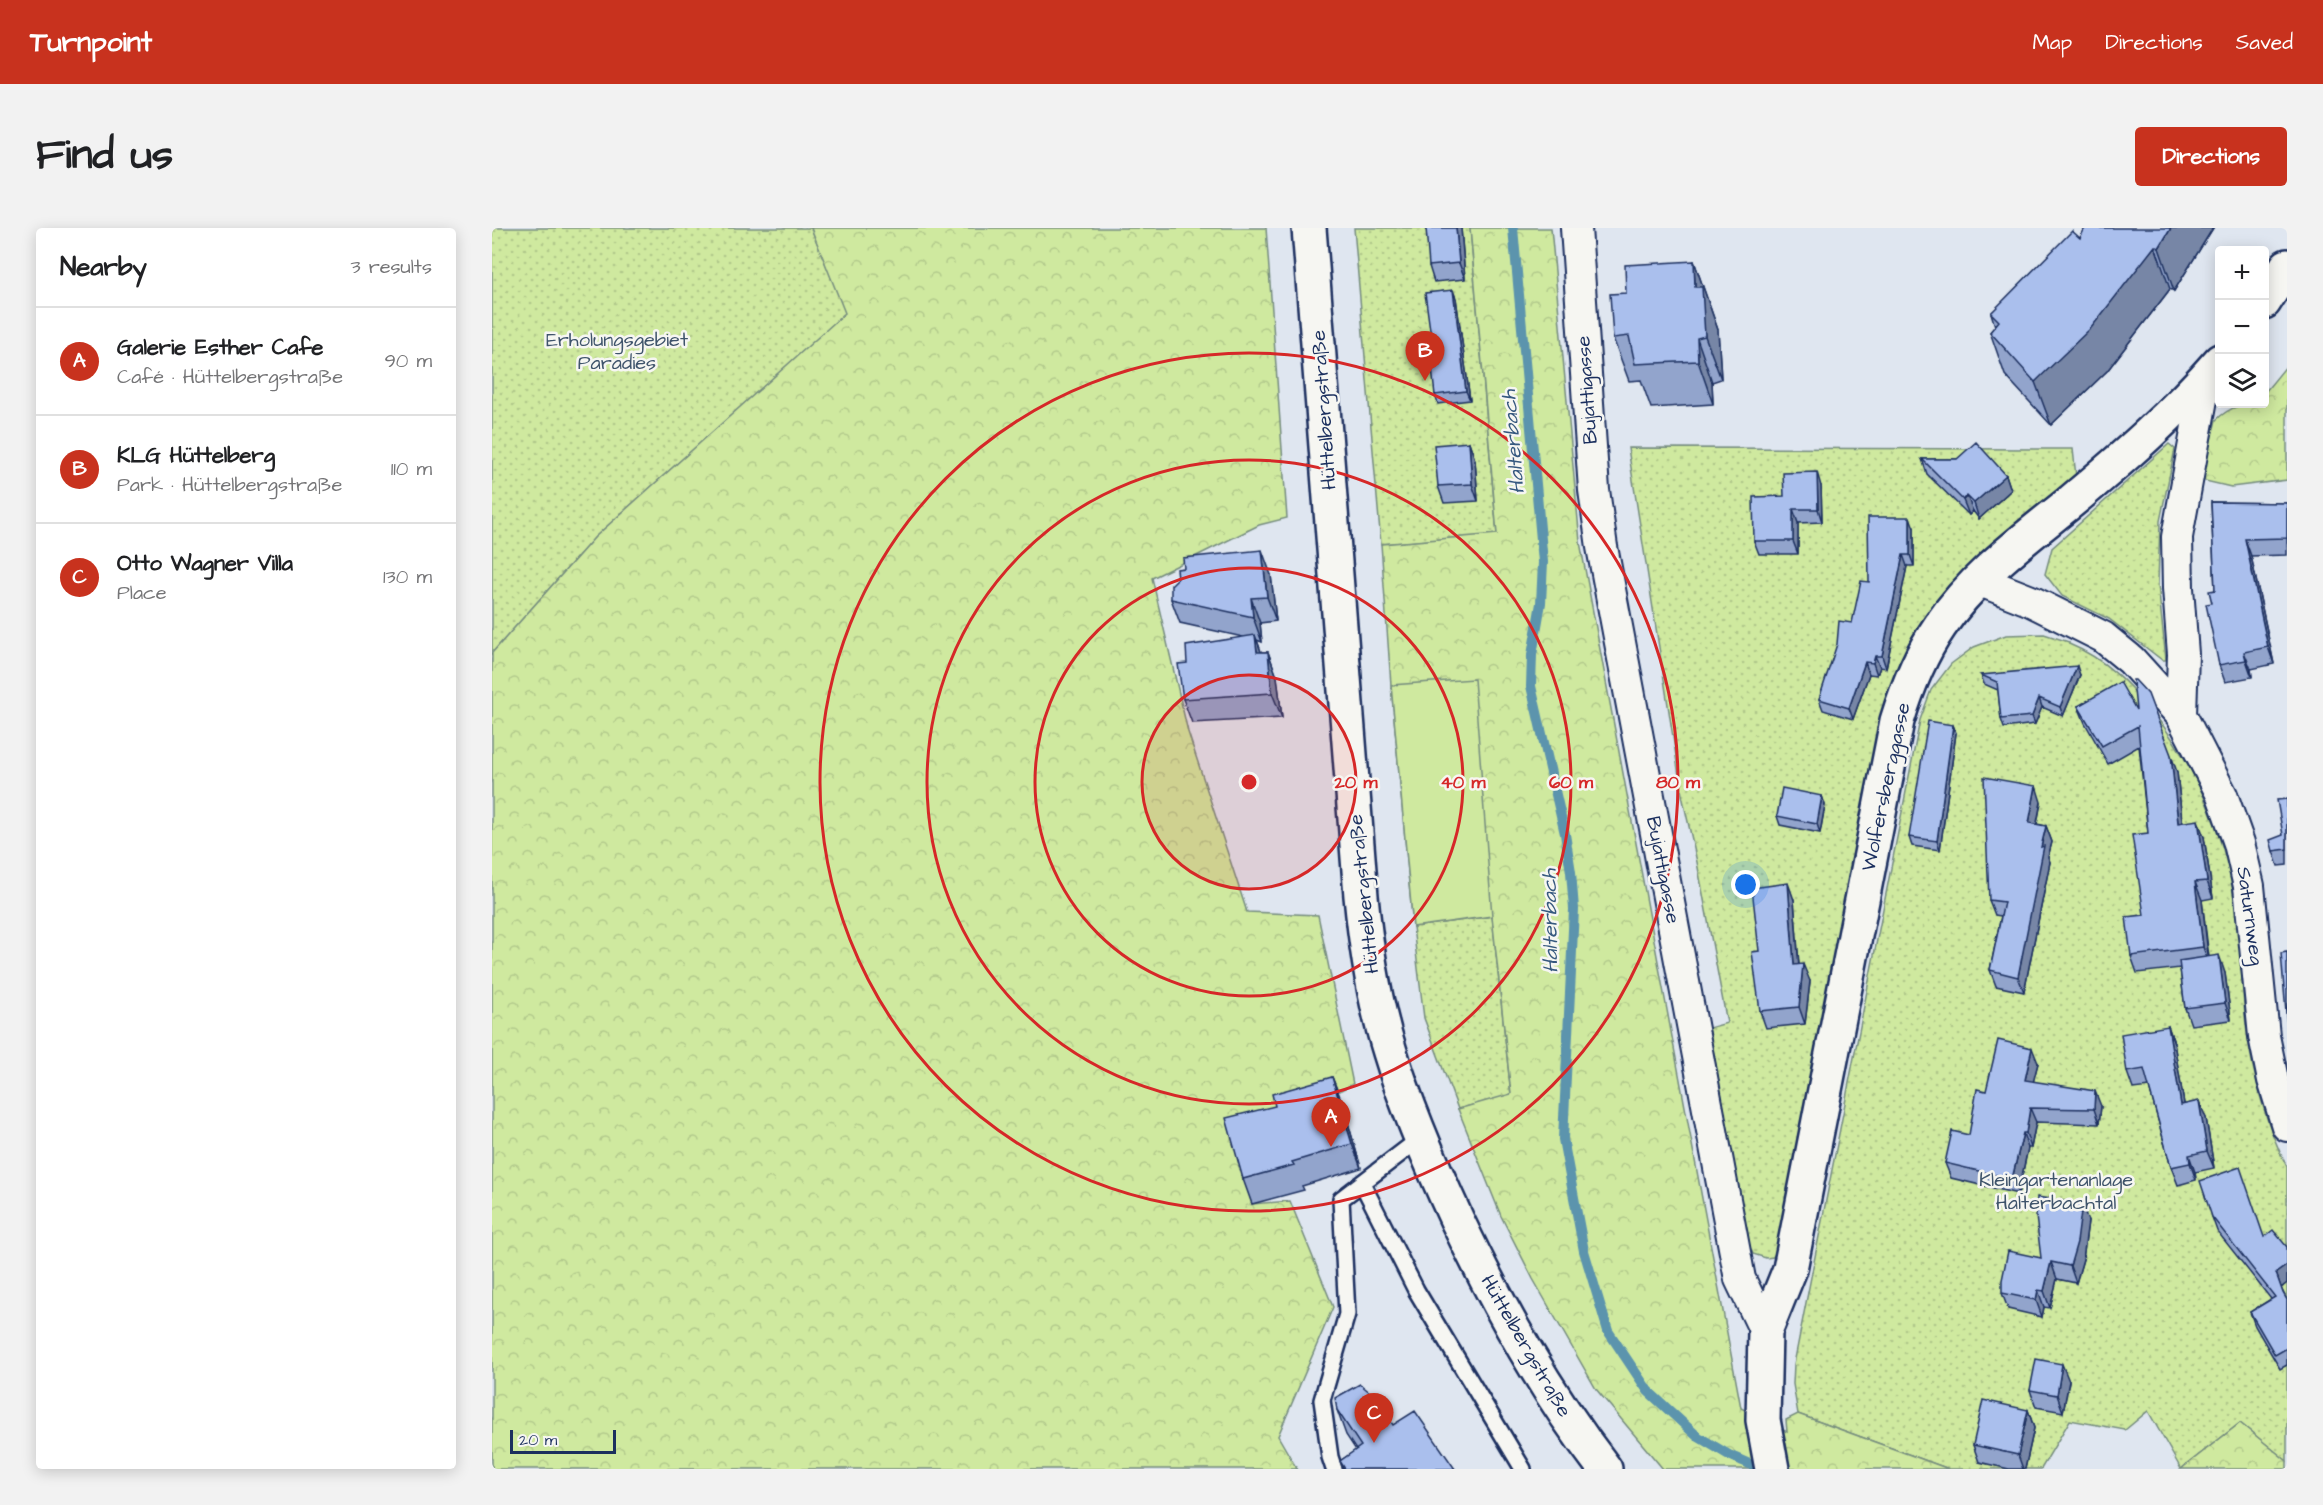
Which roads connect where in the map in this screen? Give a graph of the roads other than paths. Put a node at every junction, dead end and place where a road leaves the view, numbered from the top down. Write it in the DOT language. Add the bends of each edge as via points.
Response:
graph roads {
  1 [pos="1310,228"];
  2 [pos="1576,228"];
  3 [pos="2287,266"];
  4 [pos="2266,300"];
  5 [pos="2213,369"];
  6 [pos="1978,580"];
  7 [pos="2181,715"];
  8 [pos="2287,1126"];
  9 [pos="1422,1137"];
  10 [pos="1362,1183"];
  11 [pos="1765,1331"];
  12 [pos="1334,1469"];
  13 [pos="1523,1469"];
  14 [pos="1605,1469"];
  15 [pos="1772,1469"];
  1 -- 9 [label="main road, Hüttelbergstraße" via="1366,949 1390,1052"];
  2 -- 11 [label="street, Bujattigasse" via="1602,548 1740,1279"];
  3 -- 4 [label="main road"];
  5 -- 6 [label="main road, Wolfersberggasse" via="2123,458"];
  5 -- 7 [label="street, Saturnweg" via="2177,537 2183,654"];
  6 -- 7 [label="street, Saturnweg" via="2103,637 2131,660"];
  6 -- 11 [label="main road, Wolfersberggasse" via="1940,626 1921,659 1897,721 1790,1269"];
  7 -- 8 [label="street, Saturnweg" via="2222,795 2239,843 2249,886 2264,1036"];
  9 -- 10 [label="lane"];
  9 -- 14 [label="main road, Hüttelbergstraße" via="1510,1325 1567,1418"];
  10 -- 12 [label="lane" via="1341,1199 1347,1314 1322,1400"];
  10 -- 13 [label="lane" via="1416,1290"];
  11 -- 15 [label="main road, Bujattigasse" via="1763,1420"];
}
